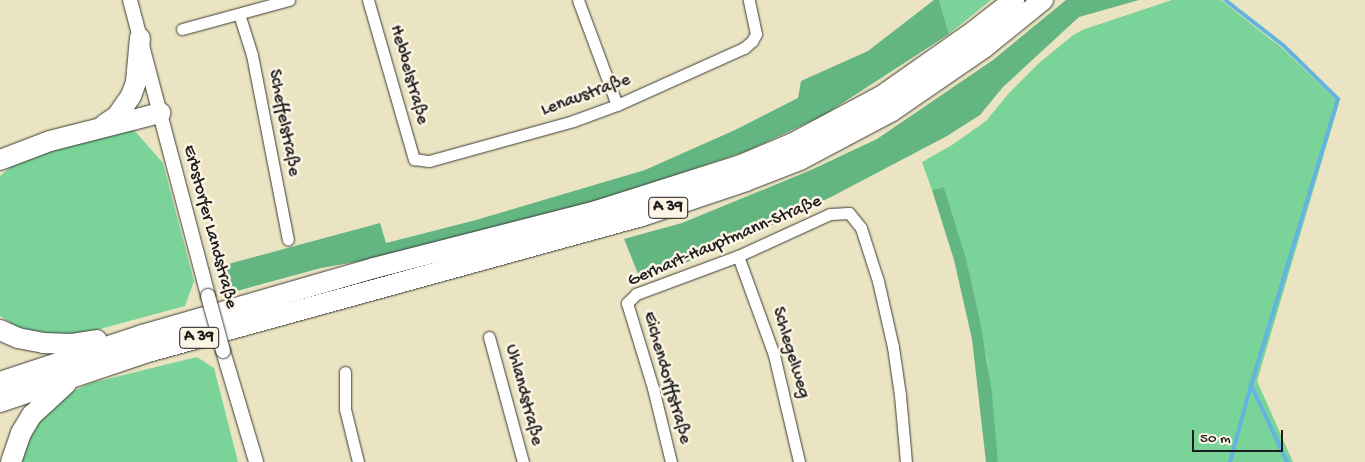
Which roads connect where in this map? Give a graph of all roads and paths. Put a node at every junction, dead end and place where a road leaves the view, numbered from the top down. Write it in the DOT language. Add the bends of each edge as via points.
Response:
graph roads {
  1 [pos="130,0"];
  2 [pos="289,0"];
  3 [pos="368,0"];
  4 [pos="578,0"];
  5 [pos="749,0"];
  6 [pos="1014,0"];
  7 [pos="1043,0"];
  8 [pos="239,14"];
  9 [pos="182,29"];
  10 [pos="140,38"];
  11 [pos="617,106"];
  12 [pos="160,114"];
  13 [pos="99,128"];
  14 [pos="414,159"];
  15 [pos="0,160"];
  16 [pos="288,240"];
  17 [pos="738,256"];
  18 [pos="627,303"];
  19 [pos="0,330"];
  20 [pos="142,336"];
  21 [pos="489,337"];
  22 [pos="345,372"];
  23 [pos="75,376"];
  24 [pos="0,382"];
  25 [pos="0,402"];
  26 [pos="12,462"];
  27 [pos="256,462"];
  28 [pos="358,462"];
  29 [pos="523,462"];
  30 [pos="672,462"];
  31 [pos="799,462"];
  32 [pos="906,462"];
  1 -- 10 [label="street, Erbstorfer Landstraße"];
  2 -- 8 [label="street"];
  3 -- 14 [label="street, Hebbelstraße"];
  4 -- 11 [label="street"];
  5 -- 11 [label="street, Lenaustraße" via="756,34 744,48"];
  6 -- 20 [label="highway, A 39" via="883,95 793,143 741,164 596,211 374,268"];
  7 -- 23 [label="highway, A 39" via="984,47 892,112 800,160 746,181 642,216 148,352"];
  8 -- 9 [label="street"];
  8 -- 16 [label="street, Scheffelstraße" via="252,55"];
  10 -- 12 [label="street, Erbstorfer Landstraße"];
  10 -- 13 [label="highway" via="132,96 117,116"];
  11 -- 14 [label="street, Lenaustraße" via="483,148 430,161"];
  12 -- 13 [label="highway"];
  12 -- 27 [label="street, Erbstorfer Landstraße, bridge"];
  13 -- 15 [label="highway" via="42,143"];
  17 -- 18 [label="street, Gerhart-Hauptmann-Straße" via="636,294"];
  17 -- 31 [label="street, Schlegelweg" via="774,355"];
  17 -- 32 [label="street, Gerhart-Hauptmann-Straße" via="830,214 849,213 861,228 878,281 894,357"];
  18 -- 30 [label="street, Eichendorffstraße"];
  19 -- 20 [label="highway" via="43,343 72,344 140,333"];
  20 -- 24 [label="highway, A 39"];
  21 -- 29 [label="street, Uhlandstraße"];
  22 -- 28 [label="street" via="345,409"];
  23 -- 25 [label="highway, A 39"];
  23 -- 26 [label="highway" via="32,415 20,432"];
}
